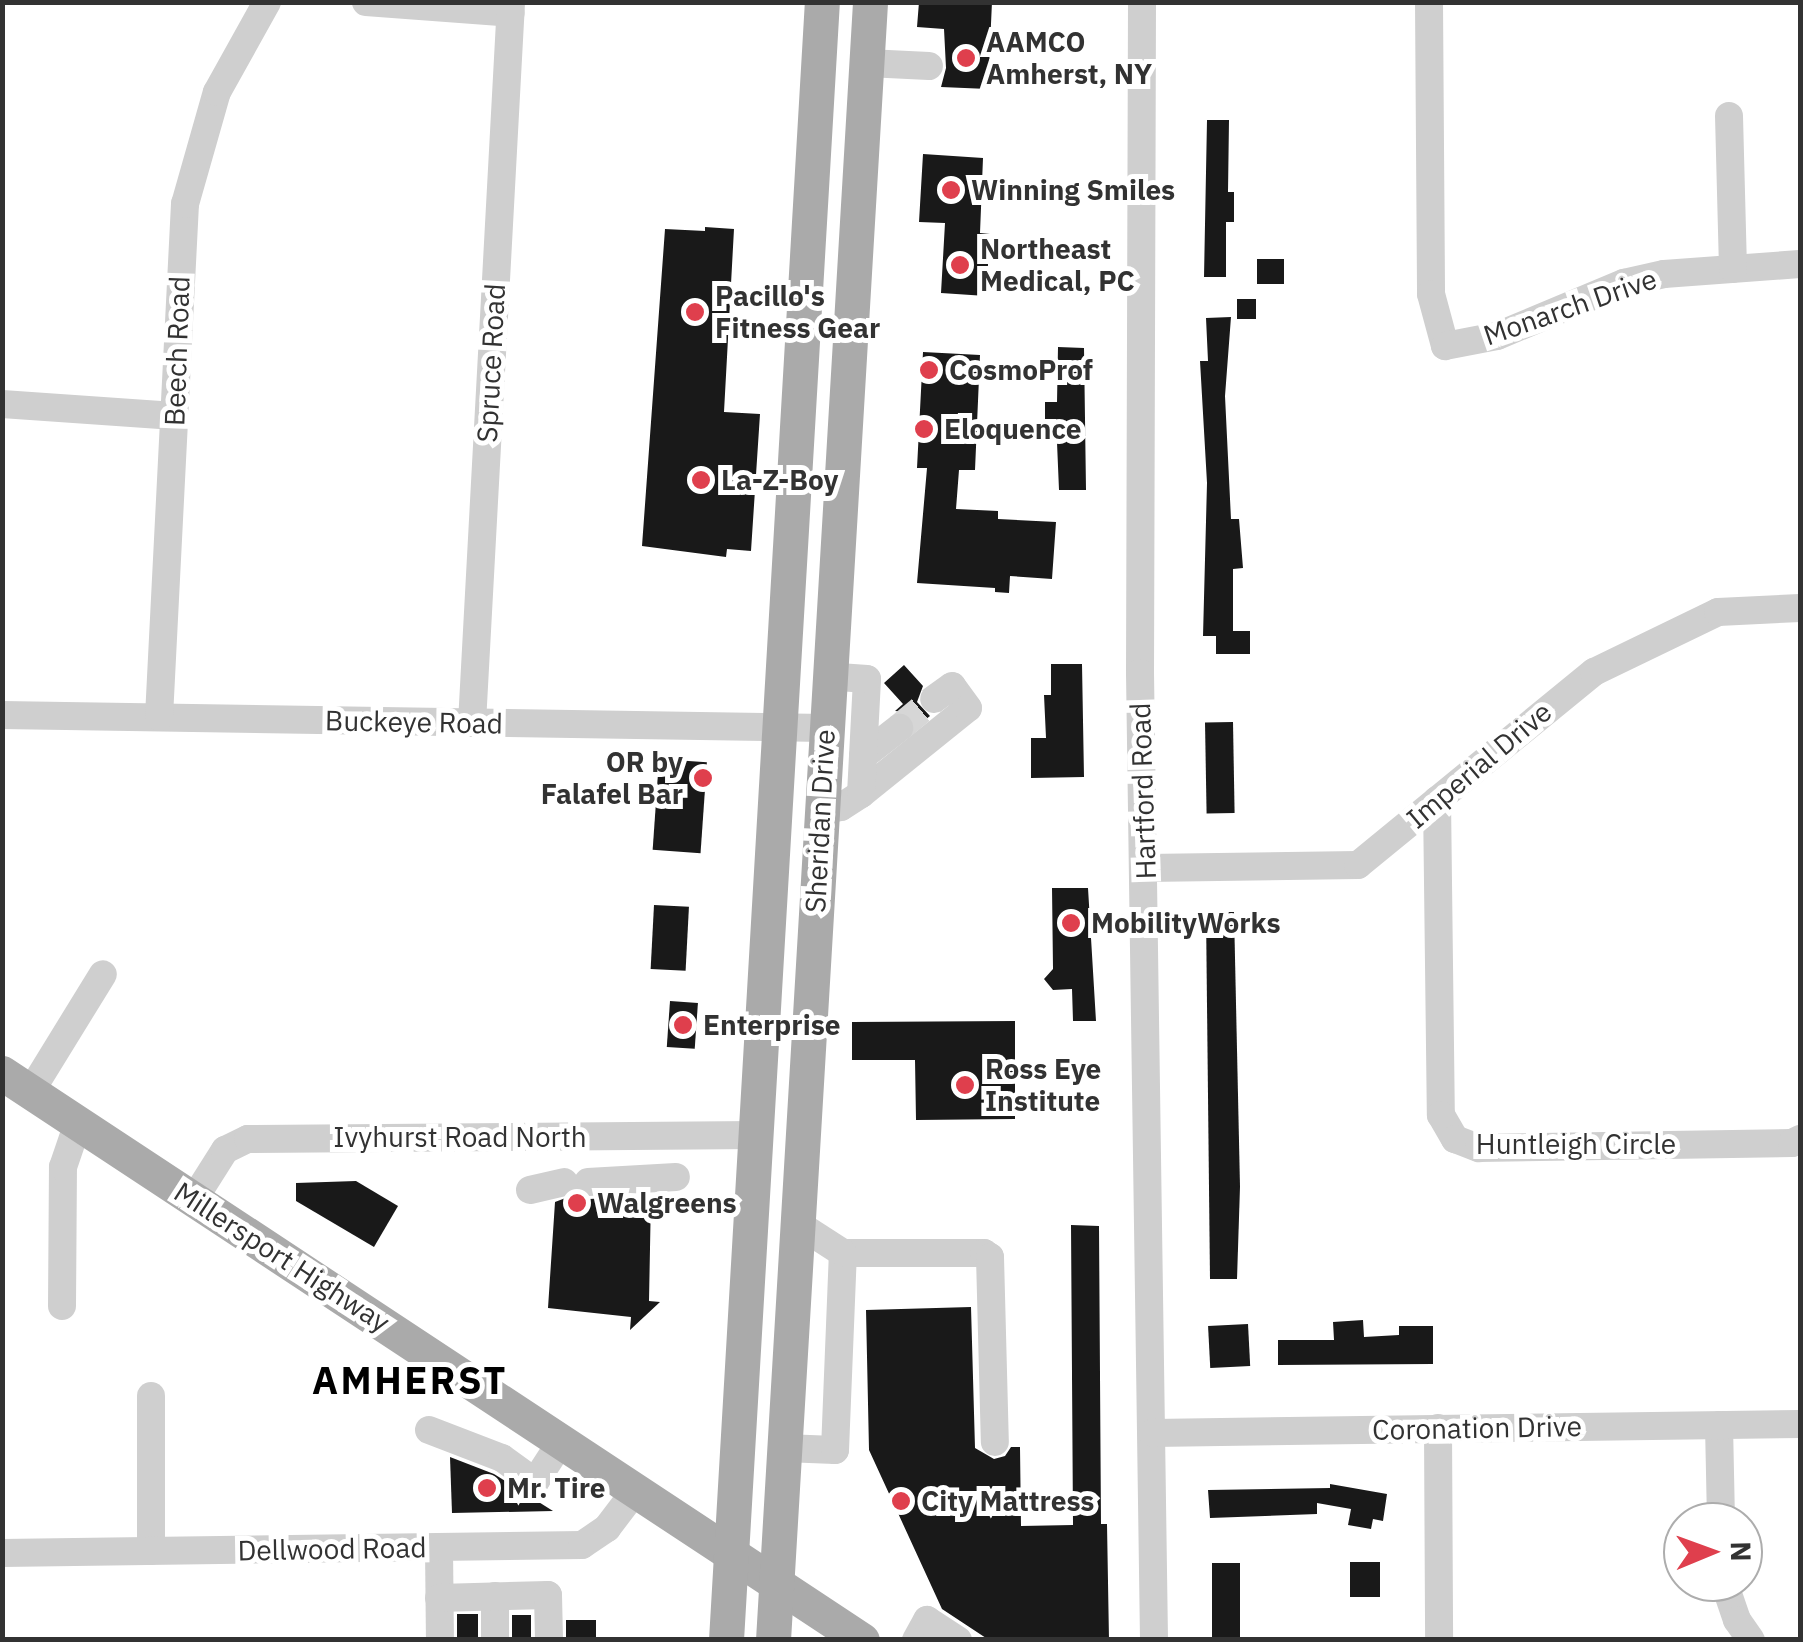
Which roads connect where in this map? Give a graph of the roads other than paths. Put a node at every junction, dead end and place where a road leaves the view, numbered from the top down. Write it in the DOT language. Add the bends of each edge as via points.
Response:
graph roads {
  1 [pos="266,2"];
  2 [pos="366,2"];
  3 [pos="822,2"];
  4 [pos="870,2"];
  5 [pos="1142,2"];
  6 [pos="1428,2"];
  7 [pos="511,8"];
  8 [pos="868,62"];
  9 [pos="929,66"];
  10 [pos="1729,116"];
  11 [pos="1800,264"];
  12 [pos="1733,270"];
  13 [pos="2,404"];
  14 [pos="175,416"];
  15 [pos="1800,608"];
  16 [pos="828,676"];
  17 [pos="934,699"];
  18 [pos="2,714"];
  19 [pos="159,717"];
  20 [pos="472,723"];
  21 [pos="779,728"];
  22 [pos="825,728"];
  23 [pos="899,728"];
  24 [pos="863,756"];
  25 [pos="861,794"];
  26 [pos="1437,800"];
  27 [pos="820,811"];
  28 [pos="1146,868"];
  29 [pos="103,974"];
  30 [pos="13,1087"];
  31 [pos="78,1122"];
  32 [pos="756,1135"];
  33 [pos="1800,1139"];
  34 [pos="676,1177"];
  35 [pos="530,1190"];
  36 [pos="194,1199"];
  37 [pos="798,1224"];
  38 [pos="843,1253"];
  39 [pos="62,1306"];
  40 [pos="151,1396"];
  41 [pos="1800,1424"];
  42 [pos="1720,1425"];
  43 [pos="1438,1428"];
  44 [pos="429,1430"];
  45 [pos="1153,1433"];
  46 [pos="562,1442"];
  47 [pos="995,1442"];
  48 [pos="784,1448"];
  49 [pos="636,1490"];
  50 [pos="1721,1502"];
  51 [pos="438,1548"];
  52 [pos="152,1551"];
  53 [pos="731,1552"];
  54 [pos="2,1553"];
  55 [pos="776,1582"];
  56 [pos="495,1596"];
  57 [pos="439,1598"];
  58 [pos="1731,1602"];
  59 [pos="440,1640"];
  60 [pos="496,1640"];
  61 [pos="549,1640"];
  62 [pos="726,1640"];
  63 [pos="773,1640"];
  64 [pos="862,1640"];
  65 [pos="916,1640"];
  66 [pos="958,1640"];
  67 [pos="1154,1640"];
  68 [pos="1439,1640"];
  69 [pos="1751,1640"];
  1 -- 14 [label="street, Beech Road" via="217,92 189,185"];
  2 -- 7 [label="street"];
  3 -- 21 [label="main road, Sheridan Drive"];
  4 -- 8 [label="main road, Sheridan Drive"];
  5 -- 28 [label="street, Hartford Road" via="1140,673"];
  6 -- 12 [label="street, Monarch Drive" via="1431,294 1445,346 1498,336 1624,283"];
  7 -- 20 [label="street, Spruce Road"];
  8 -- 9 [label="street"];
  8 -- 16 [label="main road, Sheridan Drive"];
  10 -- 12 [label="street"];
  11 -- 12 [label="street, Monarch Drive"];
  13 -- 14 [label="street"];
  14 -- 19 [label="street, Beech Road"];
  15 -- 26 [label="street, Imperial Drive" via="1718,612 1594,672"];
  16 -- 22 [label="main road, Sheridan Drive"];
  16 -- 24 [label="street" via="868,679"];
  17 -- 25 [label="street" via="952,686 968,708"];
  18 -- 19 [label="street, Buckeye Road"];
  19 -- 20 [label="street, Buckeye Road"];
  20 -- 21 [label="street, Buckeye Road"];
  21 -- 22 [label="street, Buckeye Road"];
  21 -- 32 [label="main road, Sheridan Drive"];
  22 -- 27 [label="main road, Sheridan Drive"];
  23 -- 24 [label="street"];
  24 -- 25 [label="street"];
  25 -- 27 [label="street"];
  26 -- 28 [label="street, Imperial Drive" via="1358,865"];
  26 -- 33 [label="street, Huntleigh Circle" via="1440,1115 1454,1139 1479,1148"];
  27 -- 37 [label="main road, Sheridan Drive"];
  28 -- 45 [label="street, Hartford Road"];
  29 -- 30 [label="street"];
  30 -- 31 [label="main road, Millersport Highway"];
  31 -- 36 [label="main road, Millersport Highway"];
  31 -- 39 [label="street" via="62,1167"];
  32 -- 36 [label="street, Ivyhurst Road North" via="248,1139 225,1150"];
  32 -- 53 [label="main road, Sheridan Drive"];
  34 -- 35 [label="street"];
  36 -- 46 [label="main road, Millersport Highway"];
  37 -- 38 [label="street"];
  37 -- 48 [label="main road, Sheridan Drive"];
  38 -- 47 [label="street" via="990,1257"];
  38 -- 48 [label="street" via="835,1450"];
  40 -- 52 [label="street"];
  41 -- 42 [label="street, Coronation Drive"];
  42 -- 43 [label="street, Coronation Drive"];
  42 -- 50 [label="street"];
  43 -- 45 [label="street, Coronation Drive"];
  43 -- 68 [label="street"];
  44 -- 46 [label="street" via="502,1458 544,1489"];
  45 -- 67 [label="street, Hartford Road"];
  46 -- 49 [label="main road, Millersport Highway"];
  48 -- 55 [label="main road, Sheridan Drive"];
  49 -- 51 [label="street, Dellwood Road" via="607,1528 582,1546"];
  49 -- 53 [label="main road, Millersport Highway"];
  51 -- 52 [label="street, Dellwood Road"];
  51 -- 57 [label="street"];
  52 -- 54 [label="street, Dellwood Road"];
  53 -- 55 [label="main road, Millersport Highway"];
  53 -- 62 [label="main road, Sheridan Drive"];
  55 -- 63 [label="main road, Sheridan Drive"];
  55 -- 64 [label="main road, Millersport Highway"];
  56 -- 57 [label="street"];
  56 -- 60 [label="street"];
  56 -- 61 [label="street" via="548,1595"];
  57 -- 59 [label="street"];
  58 -- 69 [label="street"];
  65 -- 66 [label="street" via="928,1620"];
}
